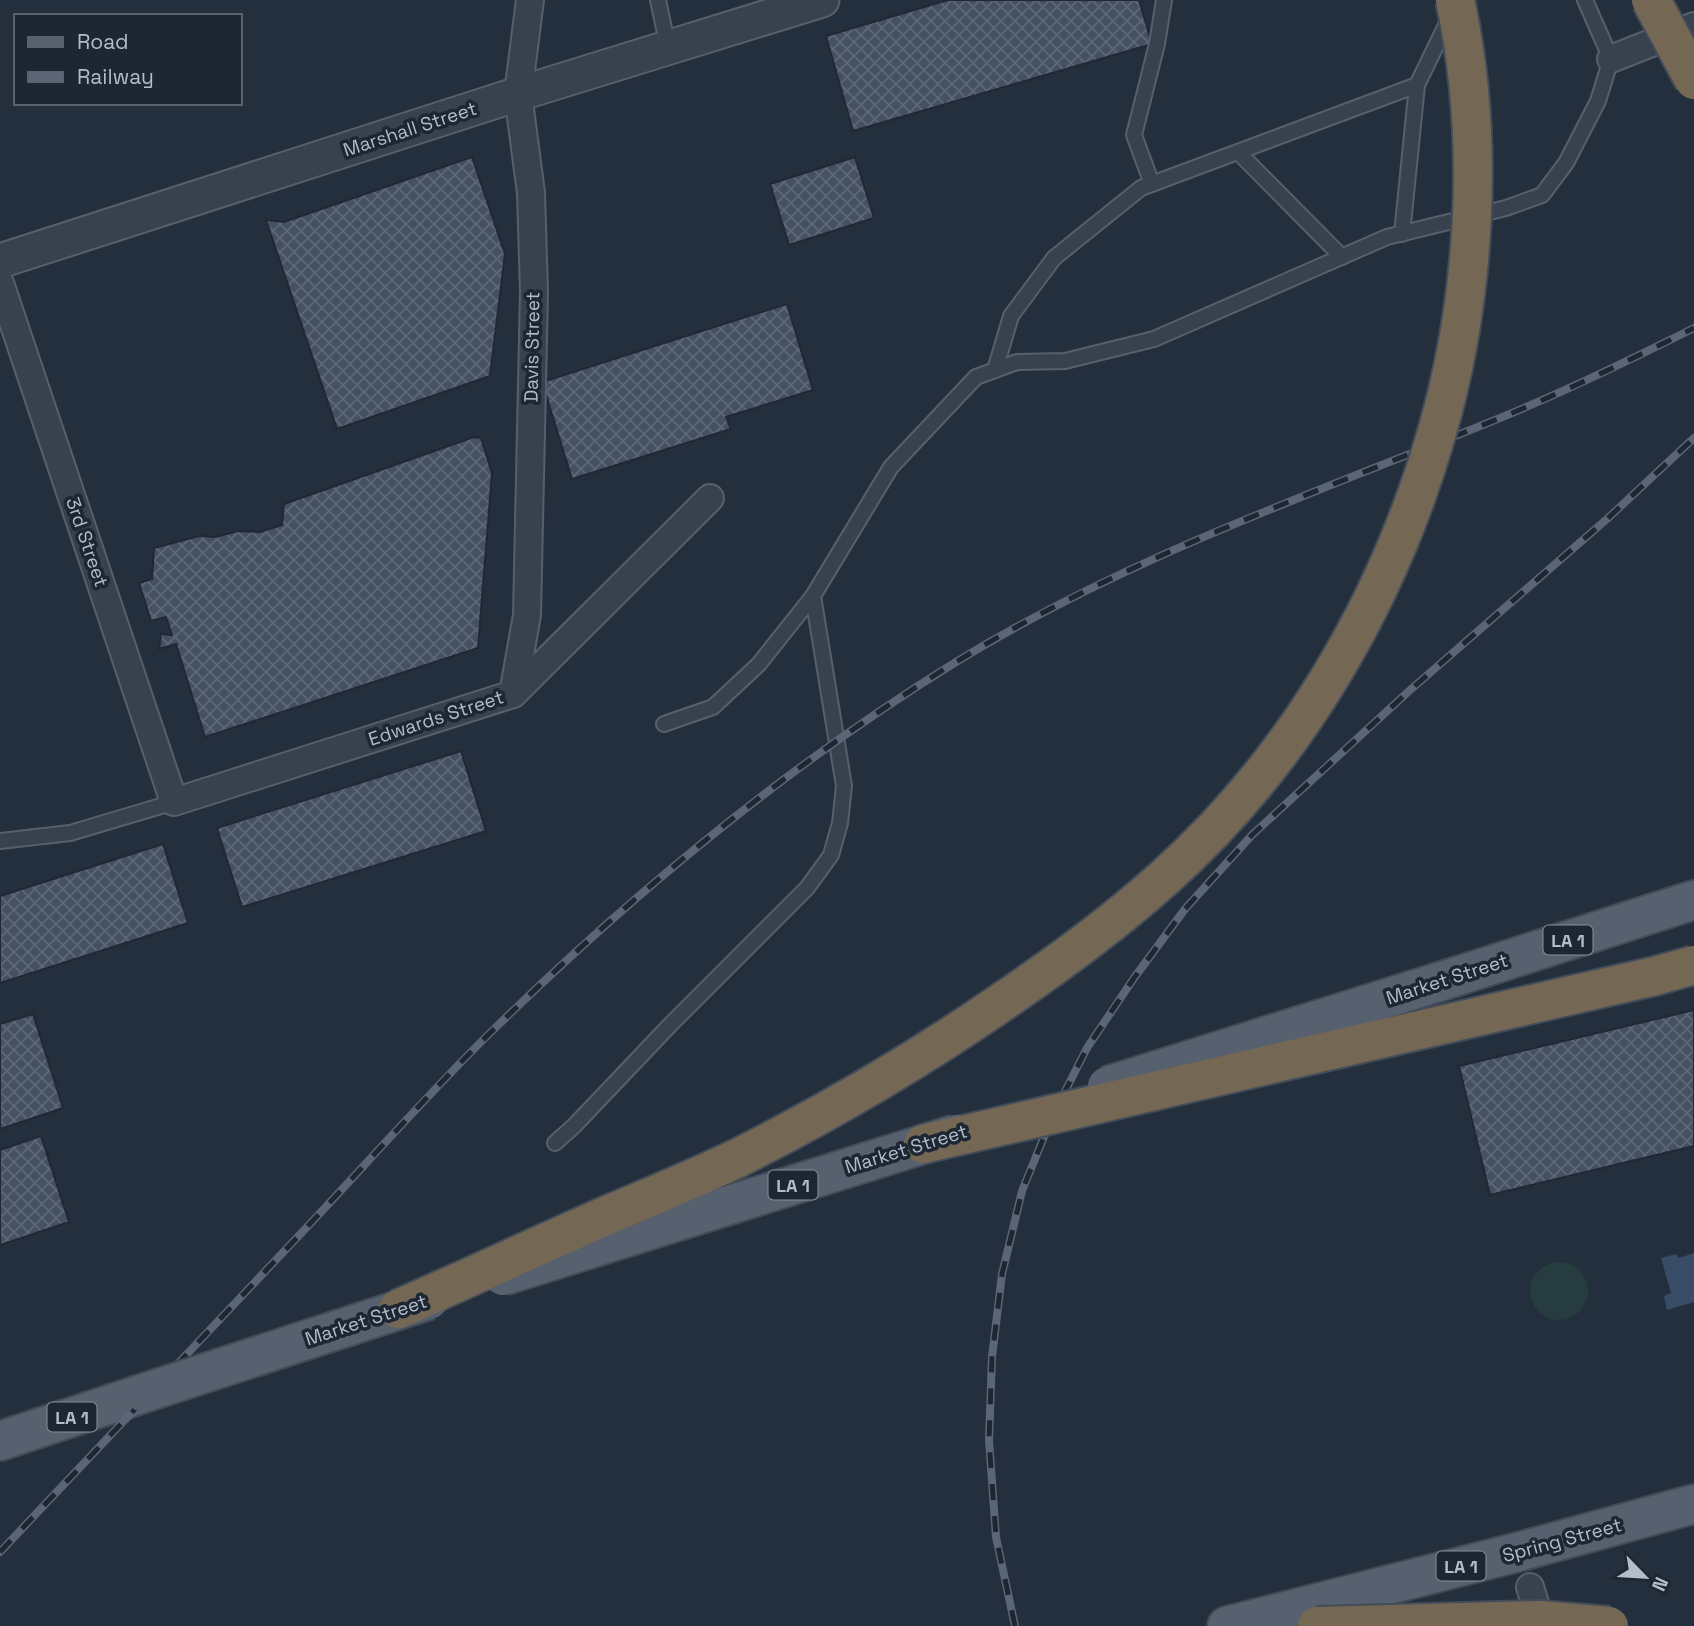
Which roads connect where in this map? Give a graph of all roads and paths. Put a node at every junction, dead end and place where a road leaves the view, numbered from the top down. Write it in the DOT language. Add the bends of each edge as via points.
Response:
graph roads {
  1 [pos="530,0"];
  2 [pos="658,0"];
  3 [pos="822,0"];
  4 [pos="1164,0"];
  5 [pos="1456,0"];
  6 [pos="1585,0"];
  7 [pos="1651,0"];
  8 [pos="1694,26"];
  9 [pos="668,47"];
  10 [pos="1611,59"];
  11 [pos="1694,80"];
  12 [pos="1417,85"];
  13 [pos="518,94"];
  14 [pos="1238,152"];
  15 [pos="1152,184"];
  16 [pos="1402,234"];
  17 [pos="1342,257"];
  18 [pos="0,261"];
  19 [pos="0,283"];
  20 [pos="995,370"];
  21 [pos="710,498"];
  22 [pos="813,596"];
  23 [pos="513,694"];
  24 [pos="664,724"];
  25 [pos="174,802"];
  26 [pos="0,841"];
  27 [pos="1694,900"];
  28 [pos="1694,965"];
  29 [pos="555,1143"];
  30 [pos="923,1144"];
  31 [pos="398,1309"];
  32 [pos="0,1441"];
  33 [pos="1694,1504"];
  34 [pos="1530,1587"];
  35 [pos="1227,1626"];
  36 [pos="1317,1626"];
  37 [pos="1542,1626"];
  38 [pos="1609,1626"];
  1 -- 13 [label="street, Davis Street"];
  2 -- 9 [label="lane"];
  3 -- 9 [label="street, Marshall Street"];
  4 -- 15 [label="lane" via="1134,135"];
  5 -- 12 [label="lane"];
  5 -- 31 [label="highway, bridge" via="1467,74 1473,195 1466,285 1446,401 1412,513 1363,621 1302,720 1247,792 1164,878 1095,936 944,1042 741,1156"];
  6 -- 10 [label="lane"];
  7 -- 11 [label="highway, bridge"];
  8 -- 10 [label="street"];
  9 -- 13 [label="street, Marshall Street"];
  10 -- 16 [label="lane" via="1598,101 1566,163 1542,195"];
  12 -- 14 [label="lane"];
  12 -- 16 [label="lane"];
  13 -- 18 [label="street, Marshall Street"];
  13 -- 23 [label="street, Davis Street" via="531,192 534,292 527,615"];
  14 -- 15 [label="lane"];
  14 -- 17 [label="lane"];
  15 -- 20 [label="lane" via="1054,258 1011,316"];
  16 -- 17 [label="lane"];
  17 -- 20 [label="lane" via="1154,339 1065,361 1017,362"];
  19 -- 25 [label="street, 3rd Street"];
  20 -- 22 [label="lane" via="976,377 891,467"];
  21 -- 23 [label="street, Edwards Street"];
  22 -- 24 [label="lane" via="759,664 713,707"];
  22 -- 29 [label="lane" via="844,786 831,855 807,888"];
  23 -- 25 [label="street, Edwards Street"];
  25 -- 26 [label="lane" via="70,833"];
  27 -- 30 [label="main road, Market Street / LA 1, bridge"];
  28 -- 30 [label="highway, bridge"];
  30 -- 31 [label="main road, Market Street / LA 1, bridge"];
  31 -- 32 [label="main road, Market Street / LA 1, bridge"];
  33 -- 35 [label="main road, Spring Street / LA 1"];
  34 -- 37 [label="street"];
  36 -- 38 [label="highway, bridge" via="1540,1620"];
}
